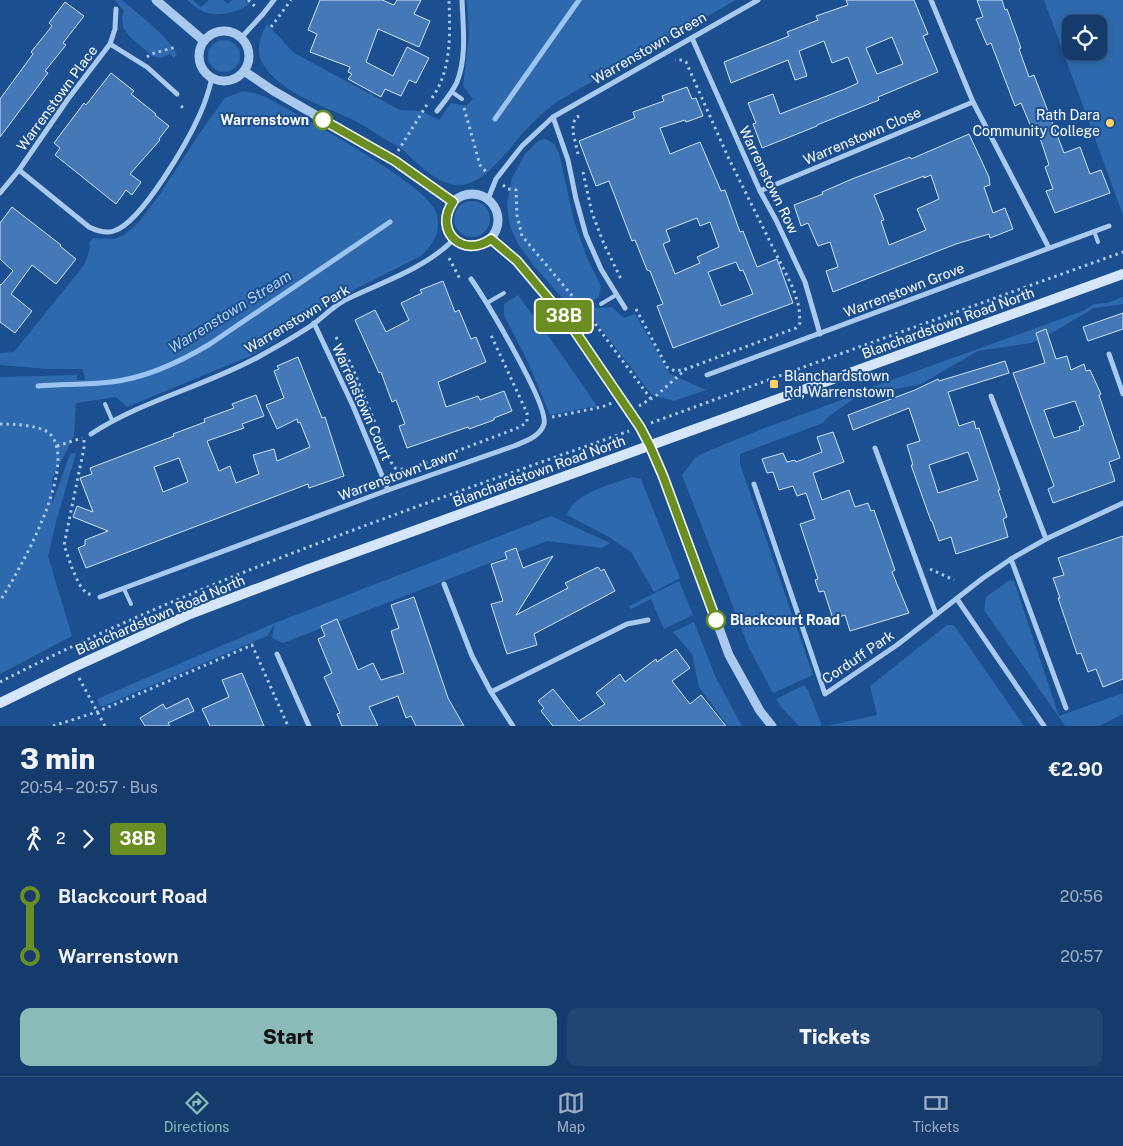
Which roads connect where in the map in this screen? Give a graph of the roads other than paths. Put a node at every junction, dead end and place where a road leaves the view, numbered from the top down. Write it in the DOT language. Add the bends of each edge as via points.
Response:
graph roads {
  1 [pos="156,0"];
  2 [pos="274,0"];
  3 [pos="462,0"];
  4 [pos="758,0"];
  5 [pos="931,0"];
  6 [pos="116,9"];
  7 [pos="241,38"];
  8 [pos="692,38"];
  9 [pos="204,41"];
  10 [pos="110,44"];
  11 [pos="244,71"];
  12 [pos="212,78"];
  13 [pos="452,92"];
  14 [pos="177,94"];
  15 [pos="462,99"];
  16 [pos="973,102"];
  17 [pos="437,111"];
  18 [pos="553,117"];
  19 [pos="19,170"];
  20 [pos="760,190"];
  21 [pos="0,193"];
  22 [pos="488,199"];
  23 [pos="453,202"];
  24 [pos="1109,226"];
  25 [pos="1094,231"];
  26 [pos="454,239"];
  27 [pos="491,239"];
  28 [pos="1098,242"];
  29 [pos="1049,248"];
  30 [pos="1123,274"];
  31 [pos="471,279"];
  32 [pos="504,293"];
  33 [pos="616,295"];
  34 [pos="487,302"];
  35 [pos="601,304"];
  36 [pos="625,308"];
  37 [pos="314,323"];
  38 [pos="820,334"];
  39 [pos="1109,354"];
  40 [pos="707,375"];
  41 [pos="1123,394"];
  42 [pos="991,396"];
  43 [pos="105,404"];
  44 [pos="112,420"];
  45 [pos="91,434"];
  46 [pos="650,446"];
  47 [pos="875,448"];
  48 [pos="754,484"];
  49 [pos="388,490"];
  50 [pos="1123,504"];
  51 [pos="1046,539"];
  52 [pos="1011,559"];
  53 [pos="444,584"];
  54 [pos="124,589"];
  55 [pos="100,597"];
  56 [pos="956,599"];
  57 [pos="131,604"];
  58 [pos="936,614"];
  59 [pos="648,620"];
  60 [pos="277,654"];
  61 [pos="491,692"];
  62 [pos="0,703"];
  63 [pos="1066,708"];
  64 [pos="309,726"];
  65 [pos="513,726"];
  66 [pos="772,726"];
  67 [pos="1044,726"];
  1 -- 9 [label="street"];
  2 -- 7 [label="street"];
  3 -- 13 [label="street" via="461,68"];
  4 -- 8 [label="street, Warrenstown Green"];
  5 -- 16 [label="street"];
  6 -- 10 [label="street, Warrenstown Place"];
  7 -- 9 [label="street" via="226,31 217,32"];
  7 -- 11 [label="street" via="248,50"];
  8 -- 18 [label="street, Warrenstown Green"];
  8 -- 20 [label="street, Warrenstown Row"];
  9 -- 12 [label="street" via="199,57 205,73"];
  10 -- 14 [label="street" via="141,62"];
  10 -- 19 [label="street, Warrenstown Place"];
  11 -- 12 [label="street" via="232,79"];
  11 -- 23 [label="street" via="395,161"];
  12 -- 19 [label="street" via="199,116 180,153 131,220 115,231 98,231 89,226"];
  13 -- 15 [label="lane"];
  13 -- 17 [label="street"];
  16 -- 20 [label="street, Warrenstown Close"];
  16 -- 29 [label="street"];
  18 -- 22 [label="street, Warrenstown Green" via="522,146 496,180"];
  18 -- 33 [label="street" via="568,160 586,235"];
  19 -- 21 [label="street, Warrenstown Place"];
  20 -- 38 [label="street, Warrenstown Row" via="805,282"];
  22 -- 23 [label="street" via="466,194"];
  22 -- 27 [label="street" via="494,205 499,223"];
  23 -- 26 [label="street" via="448,209 446,225"];
  24 -- 25 [label="street, Warrenstown Grove"];
  25 -- 28 [label="lane"];
  25 -- 29 [label="street, Warrenstown Grove"];
  26 -- 27 [label="street" via="469,247"];
  26 -- 37 [label="street, Warrenstown Park" via="430,258 344,301"];
  27 -- 46 [label="street" via="517,261 570,324"];
  29 -- 38 [label="street, Warrenstown Grove"];
  30 -- 46 [label="main road, Blanchardstown Road North"];
  31 -- 34 [label="street"];
  32 -- 34 [label="lane"];
  33 -- 35 [label="lane"];
  33 -- 36 [label="street"];
  34 -- 49 [label="street, Warrenstown Lawn" via="520,363 544,418 543,426 538,433 514,446"];
  37 -- 44 [label="street, Warrenstown Park" via="259,357"];
  37 -- 49 [label="street, Warrenstown Court" via="354,406"];
  38 -- 40 [label="street, Warrenstown Grove"];
  39 -- 41 [label="street"];
  42 -- 51 [label="street"];
  43 -- 44 [label="lane"];
  44 -- 45 [label="street, Warrenstown Park"];
  46 -- 62 [label="main road, Blanchardstown Road North" via="190,614"];
  46 -- 66 [label="street" via="729,655"];
  47 -- 58 [label="street"];
  48 -- 58 [label="street, Corduff Park" via="825,694"];
  49 -- 54 [label="street, Warrenstown Lawn"];
  50 -- 51 [label="street, Corduff Park"];
  51 -- 52 [label="street, Corduff Park"];
  52 -- 56 [label="street, Corduff Park"];
  52 -- 63 [label="street"];
  53 -- 61 [label="street" via="471,654"];
  54 -- 55 [label="street, Warrenstown Lawn"];
  54 -- 57 [label="lane"];
  56 -- 58 [label="street, Corduff Park"];
  56 -- 67 [label="street"];
  59 -- 61 [label="street" via="627,624"];
  60 -- 64 [label="street"];
  61 -- 65 [label="street"];
}
